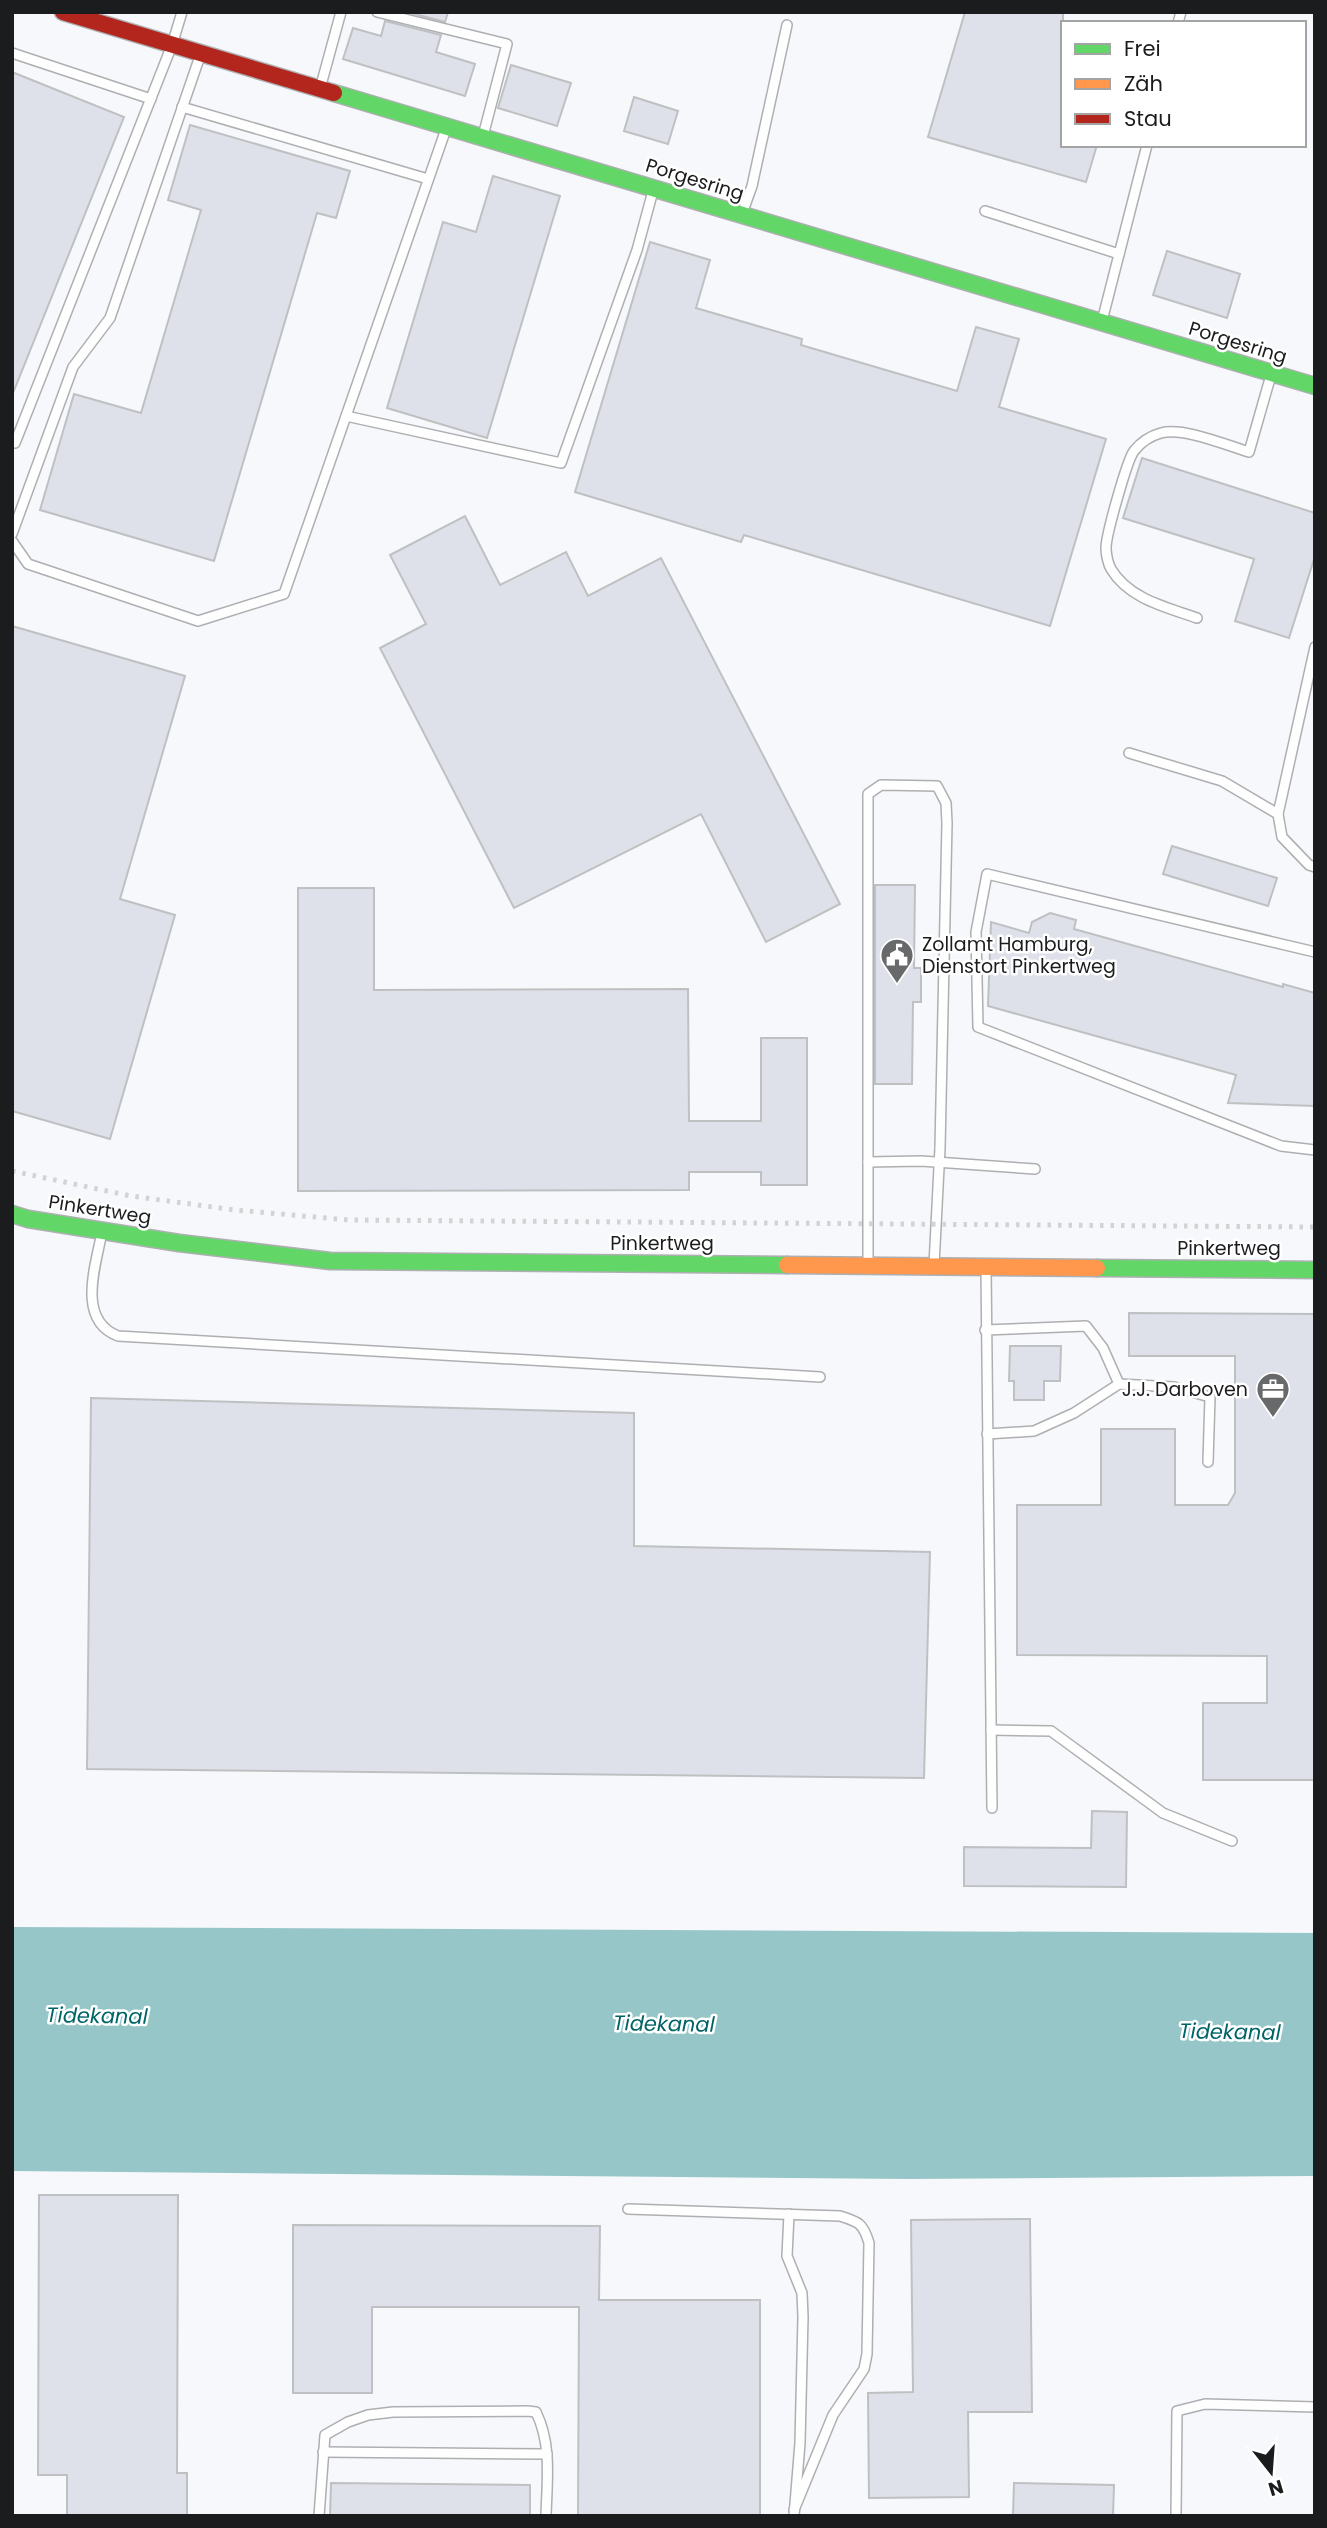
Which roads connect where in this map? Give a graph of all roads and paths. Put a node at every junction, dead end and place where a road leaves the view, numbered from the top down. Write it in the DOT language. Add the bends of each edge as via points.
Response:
graph roads {
  1 [pos="63,12"];
  2 [pos="182,12"];
  3 [pos="341,12"];
  4 [pos="377,12"];
  5 [pos="787,25"];
  6 [pos="172,45"];
  7 [pos="12,53"];
  8 [pos="201,54"];
  9 [pos="320,89"];
  10 [pos="151,99"];
  11 [pos="182,107"];
  12 [pos="447,127"];
  13 [pos="482,138"];
  14 [pos="1146,147"];
  15 [pos="428,180"];
  16 [pos="653,189"];
  17 [pos="985,211"];
  18 [pos="742,215"];
  19 [pos="1119,254"];
  20 [pos="1101,323"];
  21 [pos="1272,373"];
  22 [pos="1315,386"];
  23 [pos="346,416"];
  24 [pos="15,443"];
  25 [pos="12,534"];
  26 [pos="12,541"];
  27 [pos="1197,618"];
  28 [pos="1315,647"];
  29 [pos="1129,753"];
  30 [pos="1278,814"];
  31 [pos="1315,867"];
  32 [pos="1315,952"];
  33 [pos="1315,1150"];
  34 [pos="868,1161"];
  35 [pos="939,1162"];
  36 [pos="1035,1169"];
  37 [pos="12,1214"];
  38 [pos="103,1231"];
  39 [pos="868,1266"];
  40 [pos="934,1266"];
  41 [pos="986,1267"];
  42 [pos="1315,1269"];
  43 [pos="985,1330"];
  44 [pos="820,1377"];
  45 [pos="1119,1384"];
  46 [pos="987,1434"];
  47 [pos="1208,1462"];
  48 [pos="991,1730"];
  49 [pos="992,1808"];
  50 [pos="1232,1841"];
  51 [pos="628,2209"];
  52 [pos="789,2214"];
  53 [pos="1315,2407"];
  54 [pos="323,2452"];
  55 [pos="547,2454"];
  56 [pos="794,2513"];
  57 [pos="319,2516"];
  58 [pos="546,2516"];
  59 [pos="1176,2516"];
  1 -- 6 [label="street, Porgesring"];
  2 -- 6 [label="lane"];
  3 -- 9 [label="lane"];
  4 -- 13 [label="lane" via="507,44"];
  5 -- 18 [label="lane"];
  6 -- 8 [label="street, Porgesring"];
  6 -- 10 [label="lane"];
  7 -- 10 [label="lane"];
  8 -- 9 [label="street, Porgesring"];
  8 -- 11 [label="lane"];
  9 -- 12 [label="street, Porgesring"];
  10 -- 24 [label="lane"];
  11 -- 15 [label="lane"];
  11 -- 25 [label="lane" via="110,318 73,367"];
  12 -- 13 [label="street, Porgesring"];
  12 -- 15 [label="lane"];
  13 -- 16 [label="street, Porgesring"];
  14 -- 19 [label="lane"];
  15 -- 23 [label="lane"];
  16 -- 18 [label="street, Porgesring"];
  16 -- 23 [label="lane" via="637,250 561,463"];
  17 -- 19 [label="lane"];
  18 -- 20 [label="street, Porgesring"];
  19 -- 20 [label="lane"];
  20 -- 21 [label="street, Porgesring"];
  21 -- 22 [label="street, Porgesring"];
  21 -- 27 [label="lane" via="1249,452 1180,432 1163,432 1133,453 1119,494 1106,547 1109,566 1121,583 1145,599"];
  23 -- 26 [label="lane" via="284,594 198,621 28,564"];
  28 -- 30 [label="lane"];
  29 -- 30 [label="lane" via="1222,781"];
  30 -- 31 [label="lane" via="1282,837"];
  32 -- 33 [label="lane" via="987,874 976,932 978,1027 1281,1146"];
  34 -- 35 [label="lane"];
  34 -- 35 [label="lane" via="868,794 881,785 937,786 946,803"];
  34 -- 39 [label="lane"];
  35 -- 36 [label="lane"];
  35 -- 40 [label="lane"];
  37 -- 38 [label="street, Pinkertweg"];
  38 -- 39 [label="street, Pinkertweg" via="330,1261"];
  38 -- 44 [label="lane" via="93,1306 105,1332 118,1336"];
  39 -- 40 [label="street, Pinkertweg"];
  40 -- 41 [label="street, Pinkertweg"];
  41 -- 42 [label="street, Pinkertweg"];
  41 -- 43 [label="lane"];
  43 -- 45 [label="lane" via="1086,1326 1103,1348"];
  43 -- 46 [label="lane"];
  45 -- 46 [label="lane" via="1074,1413 1034,1431"];
  45 -- 47 [label="lane" via="1174,1387 1210,1397"];
  46 -- 48 [label="lane"];
  48 -- 49 [label="lane"];
  48 -- 50 [label="lane" via="1051,1731 1163,1813"];
  51 -- 52 [label="lane"];
  52 -- 56 [label="lane" via="787,2256 802,2293 803,2317"];
  52 -- 56 [label="lane" via="841,2216 858,2222 869,2243 864,2369 833,2415"];
  53 -- 59 [label="lane" via="1205,2404 1177,2411"];
  54 -- 55 [label="lane"];
  54 -- 55 [label="lane" via="325,2435 368,2415 536,2412"];
  54 -- 57 [label="lane"];
  55 -- 58 [label="lane"];
}
